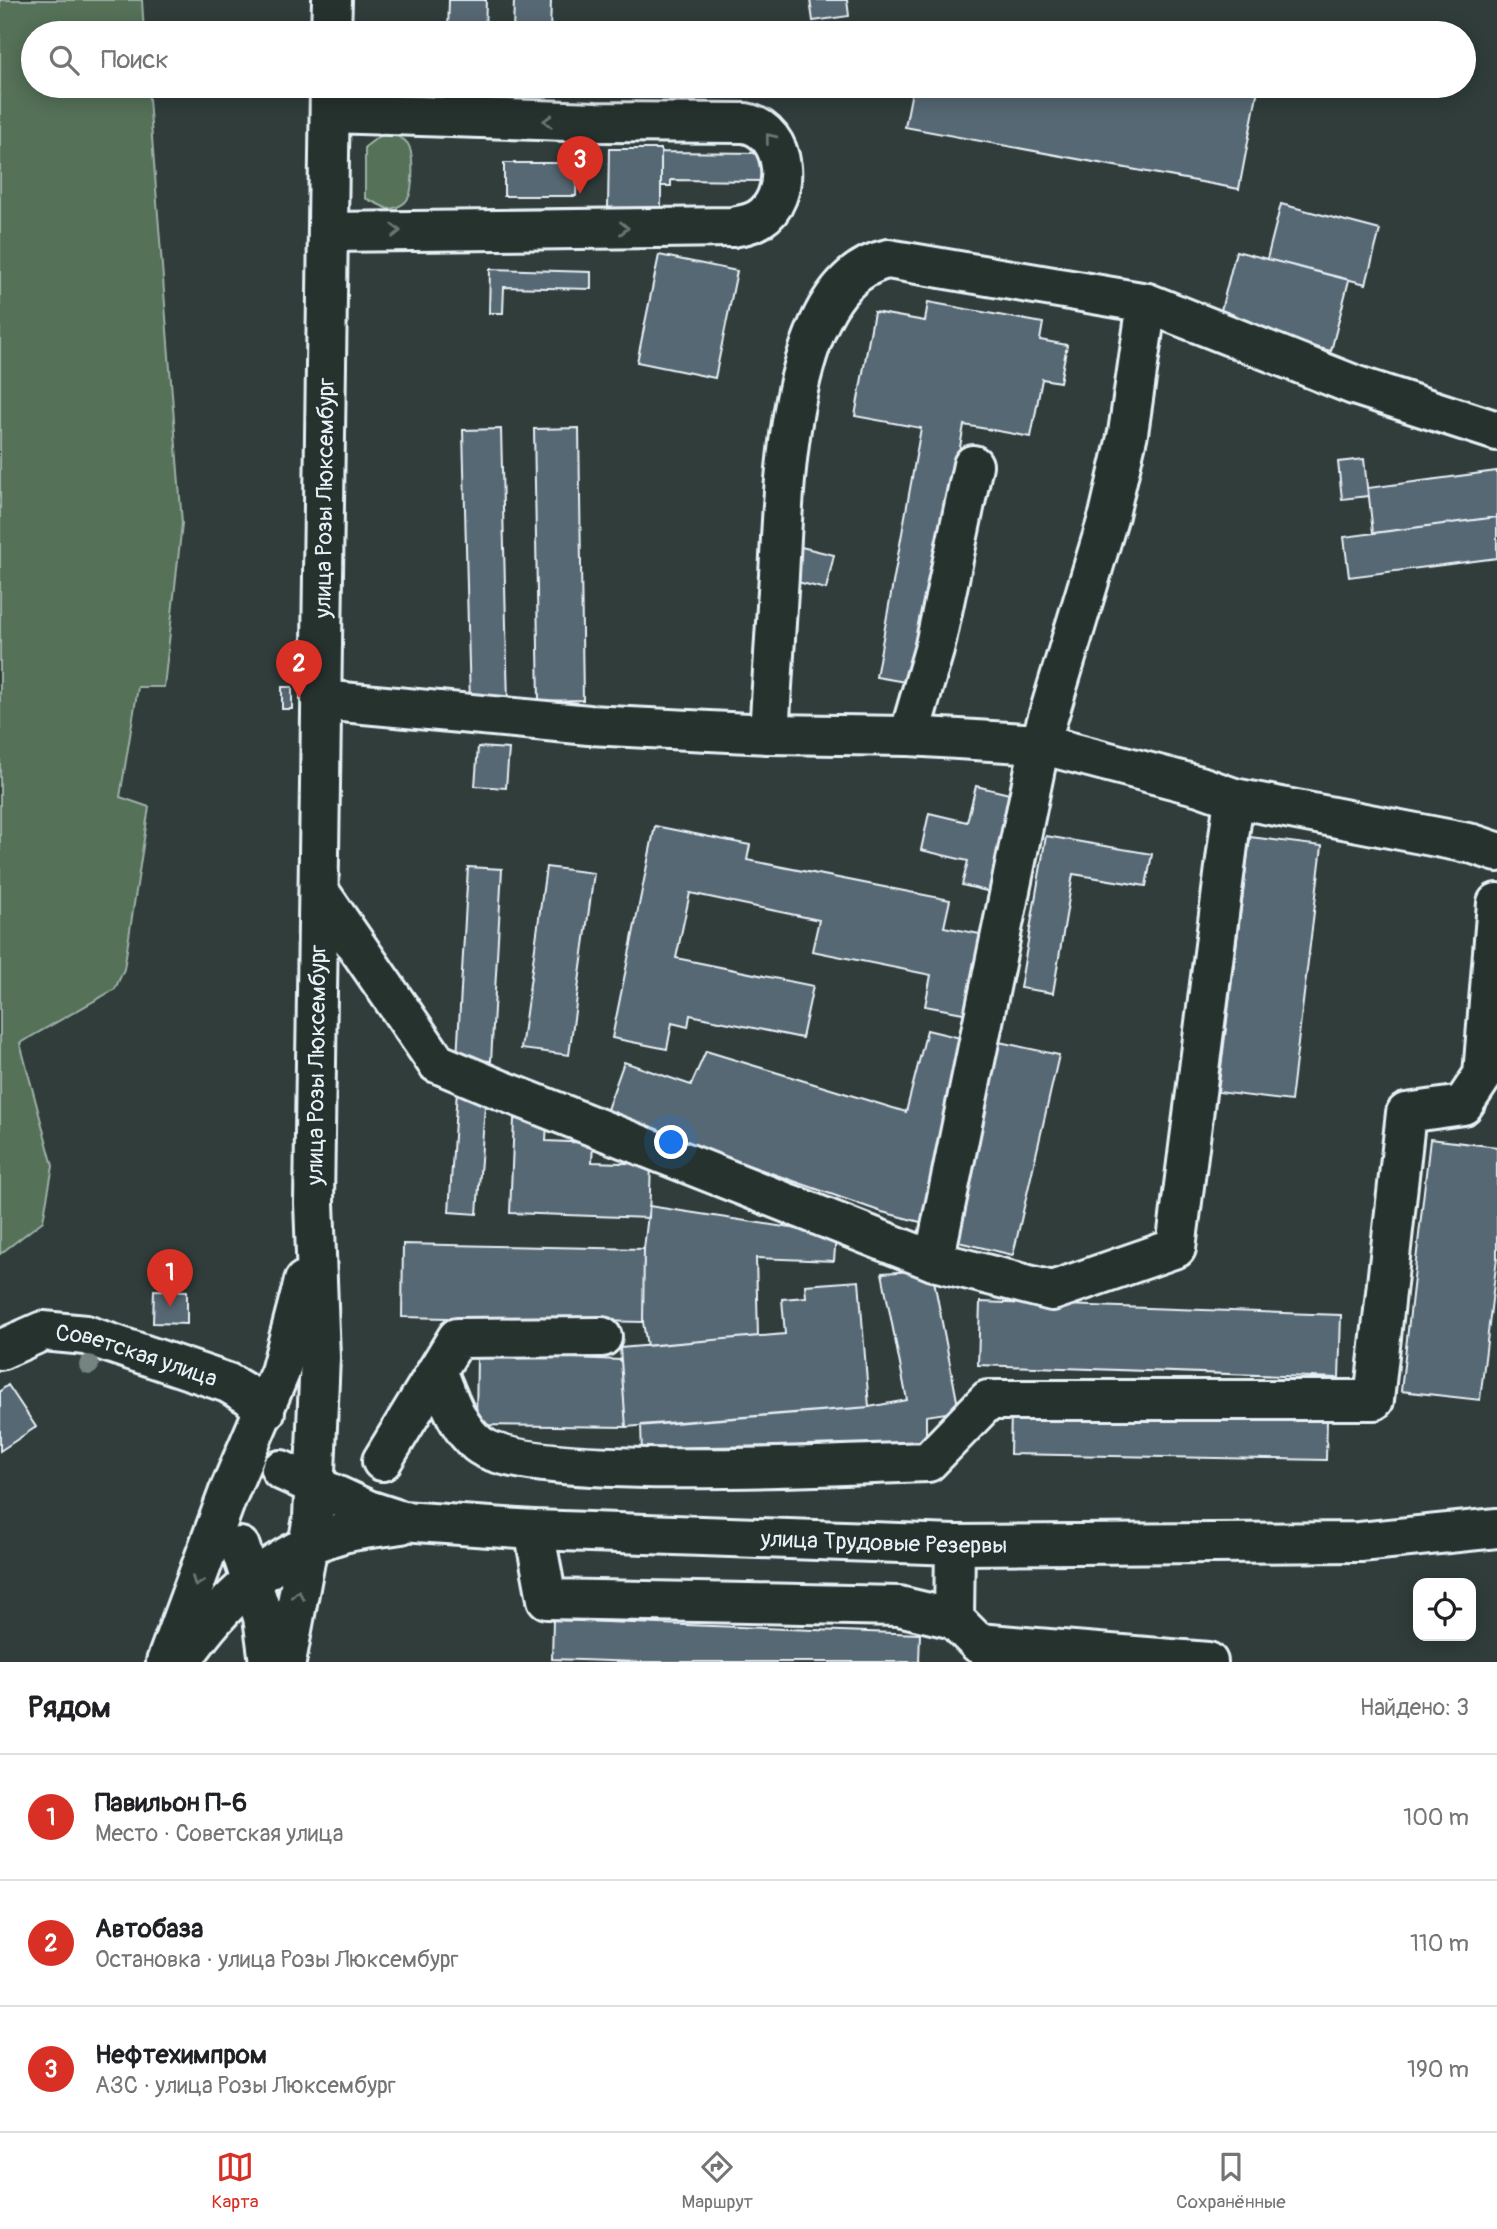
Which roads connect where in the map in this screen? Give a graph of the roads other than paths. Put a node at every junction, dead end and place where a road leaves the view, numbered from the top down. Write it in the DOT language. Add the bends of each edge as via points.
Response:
graph roads {
  1 [pos="332,0"];
  2 [pos="331,21"];
  3 [pos="330,99"];
  4 [pos="328,232"];
  5 [pos="1147,303"];
  6 [pos="1497,431"];
  7 [pos="973,465"];
  8 [pos="321,700"];
  9 [pos="769,734"];
  10 [pos="909,736"];
  11 [pos="1040,744"];
  12 [pos="1234,798"];
  13 [pos="1497,852"];
  14 [pos="318,891"];
  15 [pos="1497,903"];
  16 [pos="314,1203"];
  17 [pos="934,1261"];
  18 [pos="296,1319"];
  19 [pos="602,1337"];
  20 [pos="0,1350"];
  21 [pos="199,1371"];
  22 [pos="437,1371"];
  23 [pos="265,1412"];
  24 [pos="382,1461"];
  25 [pos="228,1494"];
  26 [pos="302,1514"];
  27 [pos="417,1524"];
  28 [pos="1497,1528"];
  29 [pos="534,1530"];
  30 [pos="955,1545"];
  31 [pos="246,1564"];
  32 [pos="954,1619"];
  33 [pos="166,1662"];
  34 [pos="181,1662"];
  35 [pos="269,1662"];
  36 [pos="286,1662"];
  37 [pos="1208,1662"];
  1 -- 2 [label="street"];
  3 -- 4 [label="street, улица Розы Люксембург"];
  4 -- 3 [label="street, one-way" via="733,227 761,218 771,208 780,179 777,145 758,126 745,123 596,122"];
  4 -- 8 [label="street, улица Розы Люксембург"];
  5 -- 6 [label="street" via="1354,385"];
  5 -- 9 [label="street" via="888,259 869,263 848,280 815,334 792,415 785,462"];
  5 -- 11 [label="street" via="1128,433 1109,515"];
  7 -- 10 [label="street" via="934,650"];
  8 -- 9 [label="street" via="577,724"];
  8 -- 14 [label="street, улица Розы Люксембург"];
  9 -- 10 [label="street"];
  10 -- 11 [label="street"];
  11 -- 12 [label="street"];
  11 -- 17 [label="street"];
  12 -- 13 [label="street"];
  12 -- 17 [label="street" via="1175,1248 1052,1291"];
  14 -- 16 [label="street, улица Розы Люксембург"];
  14 -- 17 [label="street" via="438,1063"];
  15 -- 22 [label="street" via="1483,1075 1463,1105 1406,1113 1374,1400 988,1400 929,1462 643,1468 531,1461 480,1446 459,1424"];
  16 -- 18 [label="street, улица Розы Люксембург"];
  16 -- 26 [label="street, улица Розы Люксембург" via="320,1357"];
  18 -- 21 [label="street" via="281,1349 257,1367 225,1373"];
  18 -- 23 [label="street, улица Розы Люксембург"];
  19 -- 22 [label="street" via="457,1338"];
  20 -- 21 [label="street, Советская улица" via="43,1331 64,1331"];
  21 -- 23 [label="street, Советская улица" via="250,1396"];
  22 -- 24 [label="street"];
  23 -- 25 [label="street, улица Розы Люксембург"];
  25 -- 26 [label="street" via="241,1478 260,1469"];
  25 -- 31 [label="street" via="226,1522"];
  25 -- 33 [label="street, улица Розы Люксембург, one-way"];
  26 -- 27 [label="street, улица Трудовые Резервы" via="368,1510"];
  26 -- 27 [label="street" via="345,1533"];
  26 -- 31 [label="street" via="276,1558 257,1557"];
  36 -- 26 [label="street, улица Розы Люксембург, one-way"];
  27 -- 29 [label="street, улица Трудовые Резервы"];
  28 -- 30 [label="street, улица Трудовые Резервы" via="1360,1542"];
  29 -- 30 [label="street, улица Трудовые Резервы"];
  29 -- 32 [label="street" via="547,1599 899,1606"];
  30 -- 32 [label="street"];
  31 -- 34 [label="street"];
  31 -- 35 [label="street" via="263,1617"];
  32 -- 37 [label="street" via="978,1643"];
}
